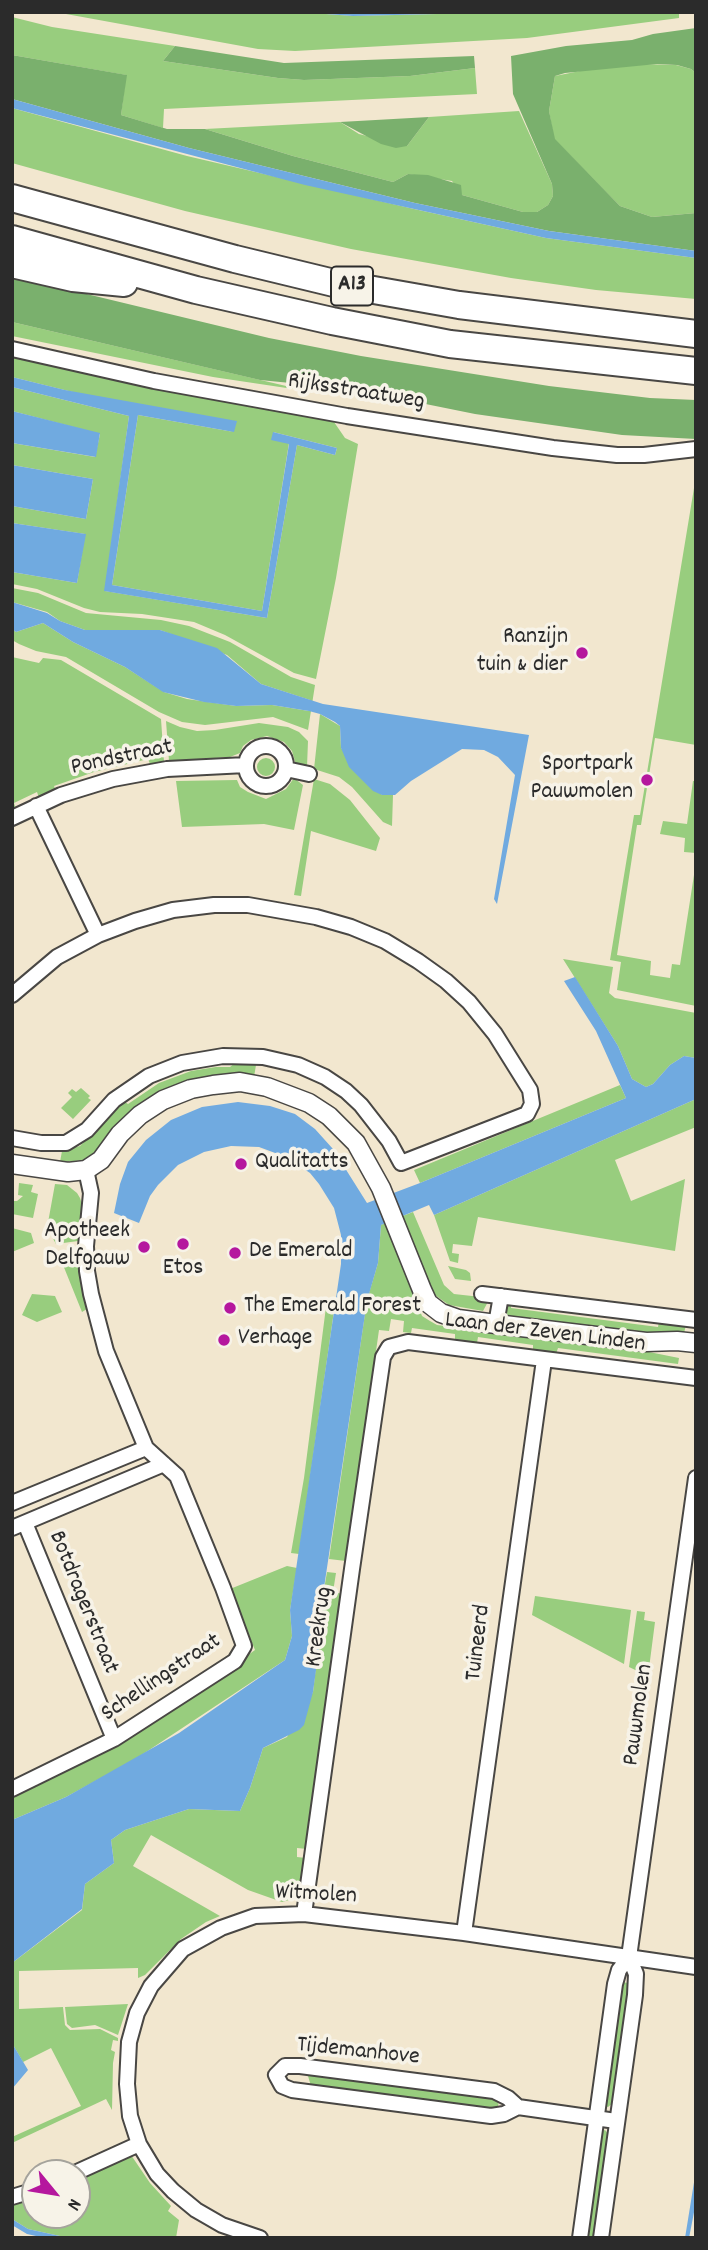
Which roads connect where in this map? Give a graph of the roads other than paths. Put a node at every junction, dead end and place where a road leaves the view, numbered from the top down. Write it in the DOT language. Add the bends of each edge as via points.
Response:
graph roads {
  1 [pos="13,198"];
  2 [pos="12,239"];
  3 [pos="12,264"];
  4 [pos="196,290"];
  5 [pos="696,334"];
  6 [pos="12,349"];
  7 [pos="696,371"];
  8 [pos="696,449"];
  9 [pos="246,765"];
  10 [pos="286,769"];
  11 [pos="309,774"];
  12 [pos="36,806"];
  13 [pos="12,818"];
  14 [pos="98,935"];
  15 [pos="12,995"];
  16 [pos="12,1138"];
  17 [pos="12,1164"];
  18 [pos="86,1170"];
  19 [pos="482,1293"];
  20 [pos="501,1296"];
  21 [pos="696,1320"];
  22 [pos="496,1324"];
  23 [pos="646,1342"];
  24 [pos="696,1343"];
  25 [pos="389,1347"];
  26 [pos="696,1354"];
  27 [pos="544,1360"];
  28 [pos="696,1378"];
  29 [pos="146,1448"];
  30 [pos="164,1464"];
  31 [pos="696,1478"];
  32 [pos="12,1503"];
  33 [pos="19,1525"];
  34 [pos="114,1739"];
  35 [pos="12,1789"];
  36 [pos="304,1914"];
  37 [pos="464,1933"];
  38 [pos="629,1957"];
  39 [pos="696,1967"];
  40 [pos="518,2107"];
  41 [pos="596,2117"];
  42 [pos="616,2120"];
  43 [pos="139,2144"];
  44 [pos="91,2166"];
  45 [pos="260,2238"];
  46 [pos="580,2238"];
  47 [pos="601,2238"];
  1 -- 5 [label="highway, A13" via="334,283 459,305"];
  2 -- 4 [label="highway, A13"];
  3 -- 4 [label="highway, A13" via="73,278"];
  4 -- 7 [label="highway, A13" via="450,344"];
  6 -- 8 [label="street, Rijksstraatweg" via="292,406 553,447 618,455"];
  9 -- 10 [label="street" via="253,781 264,786 280,780"];
  9 -- 10 [label="street" via="251,751 272,746 283,755"];
  9 -- 12 [label="street, Pondstraat" via="167,769 113,779"];
  10 -- 11 [label="street"];
  12 -- 13 [label="street, Pondstraat"];
  12 -- 14 [label="street"];
  14 -- 15 [label="street" via="57,957"];
  14 -- 16 [label="street" via="173,911 214,905 248,905 351,927 396,948 469,1002 530,1090 532,1104 527,1114 401,1163 361,1105 326,1077 263,1057 212,1057 149,1076 114,1100 75,1139 57,1144"];
  17 -- 18 [label="street"];
  18 -- 22 [label="street, Laan der Zeven Linden" via="102,1160 140,1115 191,1089 240,1082 291,1094 329,1116 356,1143 381,1188 428,1303 458,1319"];
  18 -- 29 [label="street" via="91,1193 86,1247 91,1294 106,1351"];
  19 -- 20 [label="street, Laan der Zeven Linden"];
  20 -- 21 [label="street, Laan der Zeven Linden"];
  20 -- 22 [label="street, Laan der Zeven Linden"];
  22 -- 23 [label="street, Laan der Zeven Linden"];
  23 -- 24 [label="street, Laan der Zeven Linden"];
  23 -- 26 [label="street, Laan der Zeven Linden"];
  25 -- 27 [label="street, Laan der Zeven Linden" via="408,1342"];
  25 -- 36 [label="street, Kreekrug" via="383,1357"];
  27 -- 28 [label="street, Laan der Zeven Linden"];
  27 -- 37 [label="street, Tuineerd"];
  29 -- 30 [label="street, Schellingstraat"];
  29 -- 32 [label="street"];
  30 -- 33 [label="street"];
  30 -- 34 [label="street, Schellingstraat" via="177,1475 244,1646 235,1661"];
  31 -- 38 [label="street, Pauwmolen"];
  33 -- 34 [label="street, Botdragerstraat"];
  34 -- 35 [label="street, Schellingstraat"];
  36 -- 37 [label="street, Witmolen"];
  36 -- 43 [label="street, Witmolen" via="255,1916 221,1928 183,1949 151,1986 129,2042 130,2116"];
  37 -- 38 [label="street, Witmolen"];
  38 -- 39 [label="street, Witmolen"];
  38 -- 41 [label="street, Pauwmolen" via="615,1984"];
  38 -- 42 [label="street, Pauwmolen" via="636,1974 635,1995"];
  40 -- 40 [label="street, Tijdemanhove" via="491,2116 424,2108 292,2090 282,2086 276,2075 285,2066 300,2066 494,2091"];
  40 -- 41 [label="street, Tijdemanhove"];
  41 -- 42 [label="street, Tijdemanhove"];
  41 -- 46 [label="street, Pauwmolen"];
  42 -- 47 [label="street, Pauwmolen"];
  43 -- 44 [label="street"];
  43 -- 45 [label="street, Witmolen" via="157,2174 197,2210 222,2225"];
}
